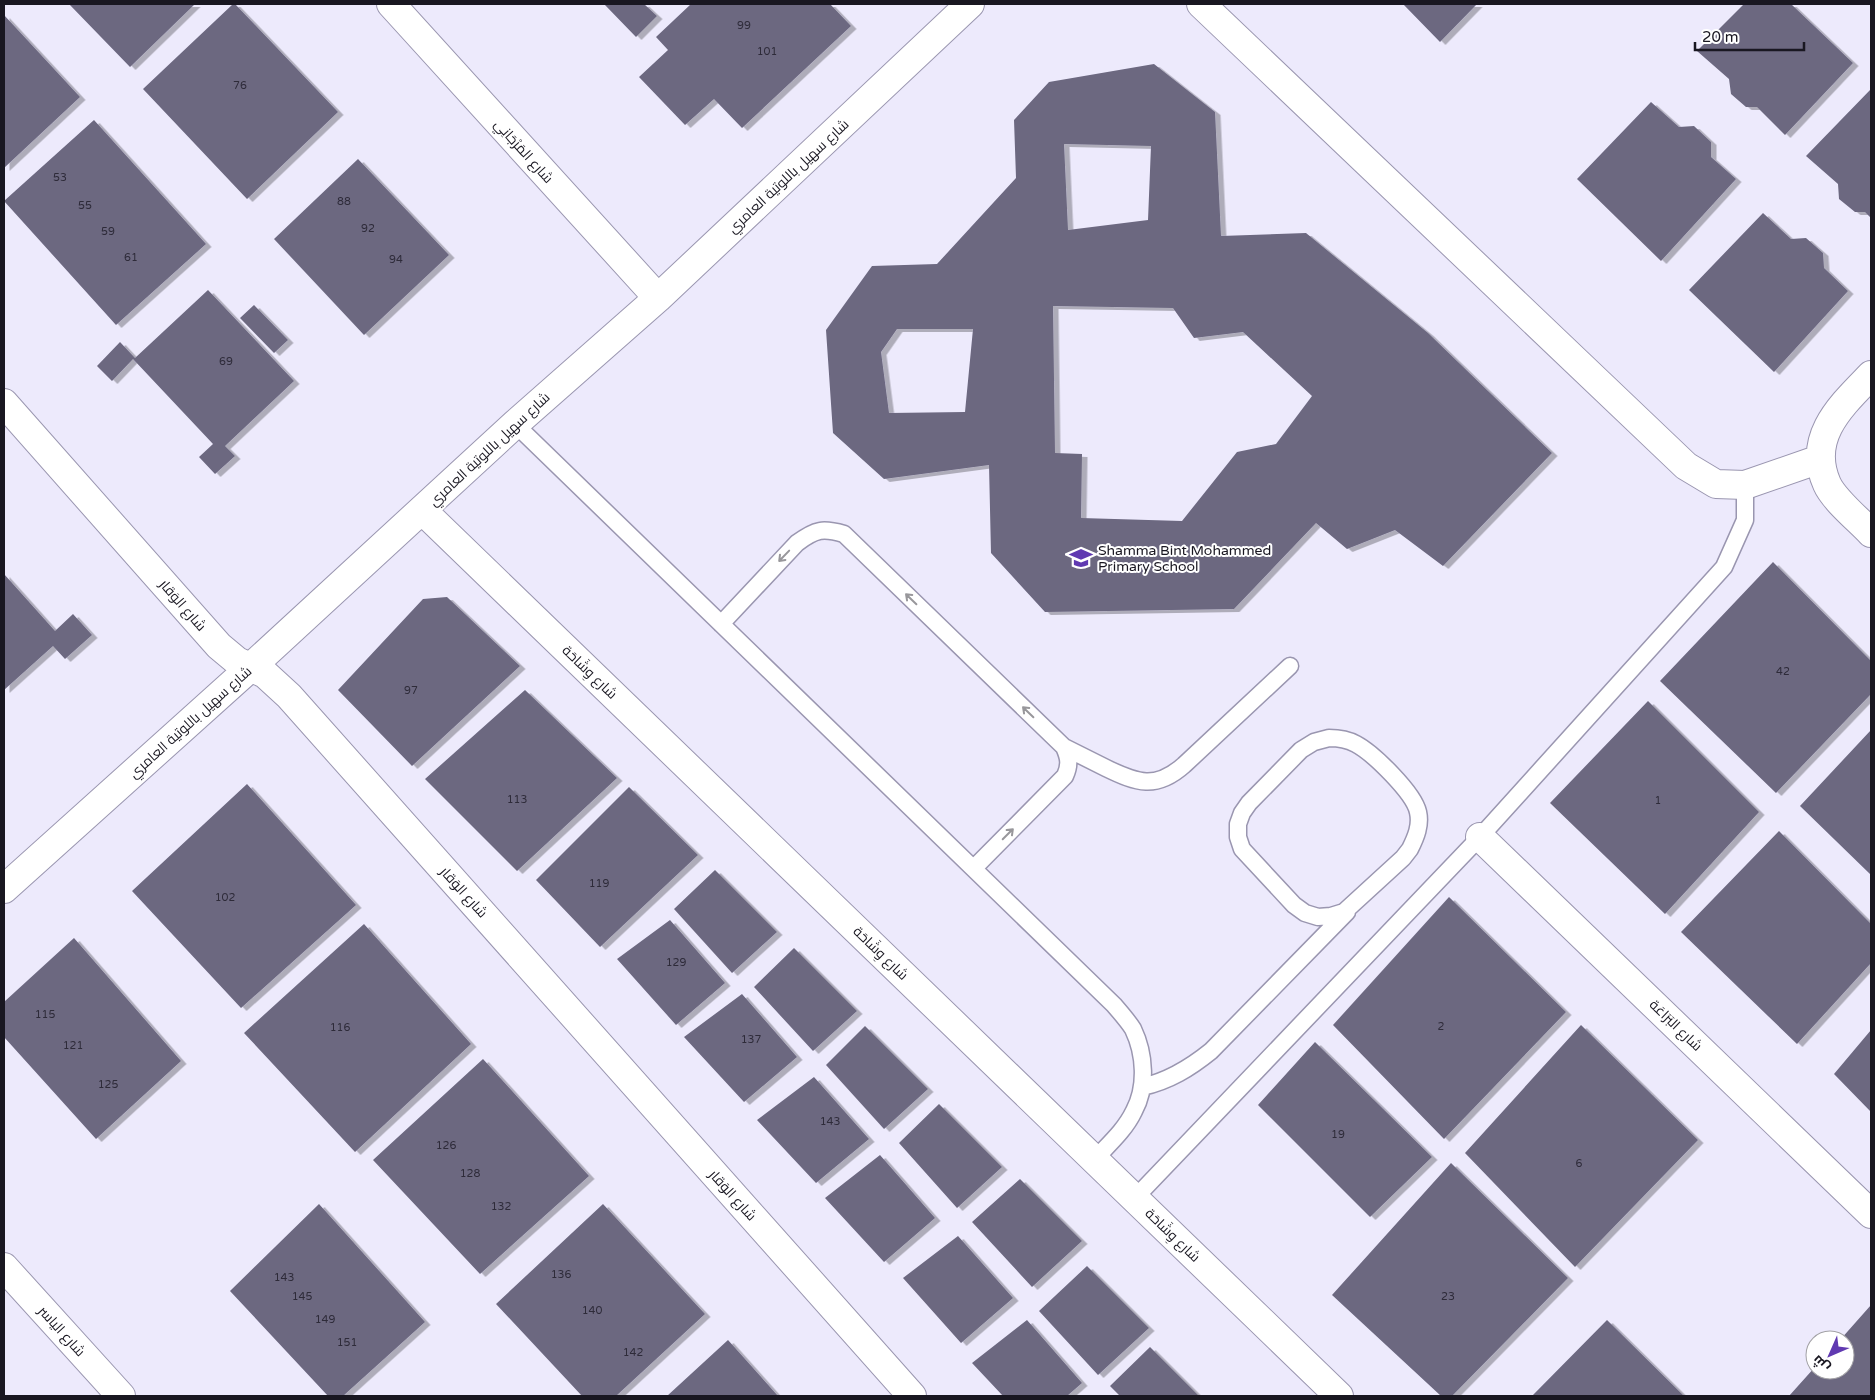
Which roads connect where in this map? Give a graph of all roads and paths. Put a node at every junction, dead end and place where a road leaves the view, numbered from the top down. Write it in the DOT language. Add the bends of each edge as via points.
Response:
graph roads {
  1 [pos="391,4"];
  2 [pos="970,4"];
  3 [pos="1200,4"];
  4 [pos="658,298"];
  5 [pos="1871,374"];
  6 [pos="4,404"];
  7 [pos="514,424"];
  8 [pos="1820,459"];
  9 [pos="1745,485"];
  10 [pos="423,511"];
  11 [pos="1871,532"];
  12 [pos="721,624"];
  13 [pos="1290,666"];
  14 [pos="251,667"];
  15 [pos="1064,747"];
  16 [pos="1480,837"];
  17 [pos="974,868"];
  18 [pos="4,890"];
  19 [pos="1355,904"];
  20 [pos="1142,1087"];
  21 [pos="1095,1159"];
  22 [pos="1135,1198"];
  23 [pos="1871,1214"];
  24 [pos="4,1267"];
  25 [pos="121,1396"];
  26 [pos="912,1396"];
  27 [pos="1340,1396"];
  1 -- 4 [label="street, شارع المَرْجَانِي"];
  2 -- 4 [label="street, شارع سهيل باللوتية العامري"];
  3 -- 9 [label="street" via="1686,466 1716,484"];
  4 -- 7 [label="street, شارع سهيل باللوتية العامري"];
  5 -- 8 [label="street" via="1838,409 1824,432"];
  6 -- 14 [label="street, شارع الوَقار" via="219,646 237,661"];
  7 -- 10 [label="street, شارع سهيل باللوتية العامري"];
  7 -- 12 [label="lane"];
  8 -- 9 [label="street"];
  8 -- 11 [label="street" via="1827,485"];
  9 -- 16 [label="lane" via="1745,520 1724,567"];
  10 -- 14 [label="street, شارع سهيل باللوتية العامري"];
  10 -- 21 [label="street, شارع وِشَاحَة"];
  15 -- 12 [label="lane, one-way" via="844,534 828,529 797,542"];
  12 -- 17 [label="lane"];
  13 -- 15 [label="lane" via="1184,765 1156,782 1129,779"];
  14 -- 18 [label="street, شارع سهيل باللوتية العامري"];
  14 -- 26 [label="street, شارع الوَقار" via="265,674 289,696"];
  17 -- 15 [label="lane, one-way" via="1065,776 1069,762"];
  16 -- 22 [label="lane"];
  16 -- 23 [label="street, شارع البَرَاعَة"];
  17 -- 20 [label="lane" via="1119,1010 1132,1029 1142,1057"];
  19 -- 19 [label="lane" via="1410,849 1419,826 1418,812 1406,790 1366,751 1355,743 1329,738 1301,750 1249,803 1238,824 1238,837 1242,849 1305,913 1331,916"];
  19 -- 20 [label="lane" via="1193,1066"];
  20 -- 21 [label="lane" via="1135,1111 1121,1132"];
  21 -- 22 [label="street, شارع وِشَاحَة"];
  22 -- 27 [label="street, شارع وِشَاحَة"];
  24 -- 25 [label="street, شارع الياسر"];
}
